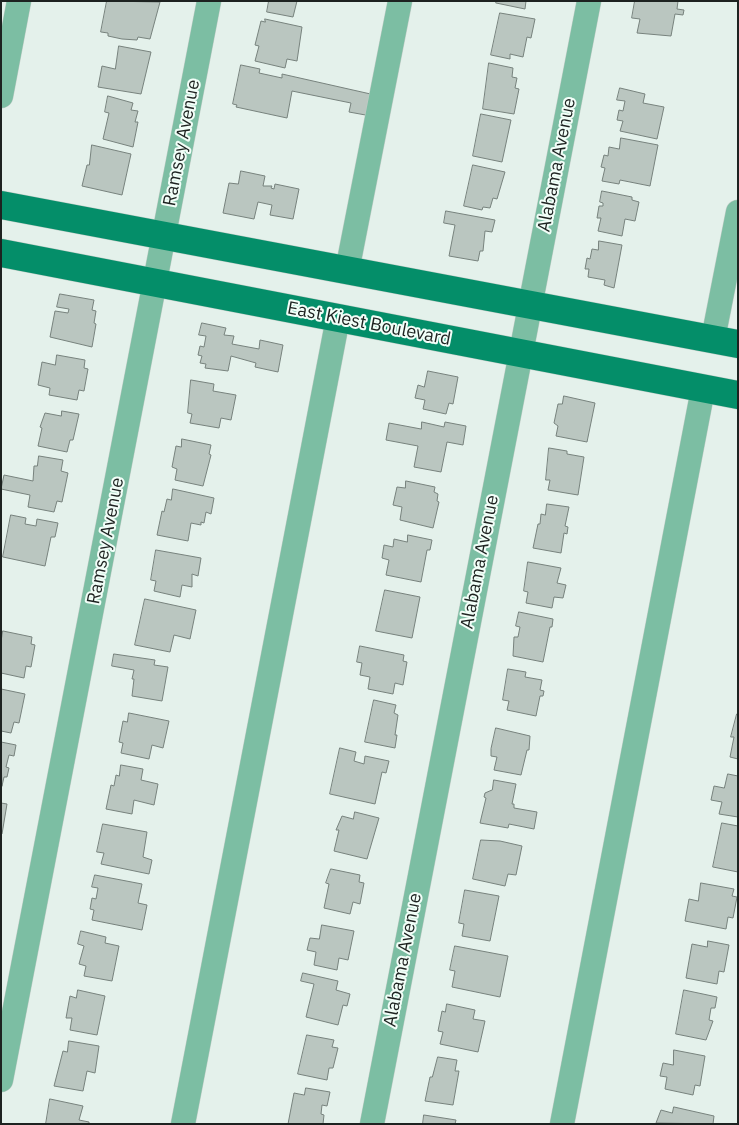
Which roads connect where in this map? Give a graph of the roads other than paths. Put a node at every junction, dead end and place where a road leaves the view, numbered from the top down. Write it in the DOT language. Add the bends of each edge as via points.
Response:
graph roads {
  1 [pos="20,1"];
  2 [pos="209,1"];
  3 [pos="400,1"];
  4 [pos="589,1"];
  5 [pos="1,96"];
  6 [pos="1,205"];
  7 [pos="738,212"];
  8 [pos="164,236"];
  9 [pos="1,253"];
  10 [pos="347,271"];
  11 [pos="155,283"];
  12 [pos="529,306"];
  13 [pos="338,318"];
  14 [pos="726,342"];
  15 [pos="520,353"];
  16 [pos="703,388"];
  17 [pos="738,395"];
  18 [pos="1,1080"];
  19 [pos="183,1124"];
  20 [pos="372,1124"];
  21 [pos="562,1124"];
  1 -- 5 [label="street"];
  2 -- 8 [label="street, Ramsey Avenue"];
  3 -- 10 [label="street"];
  4 -- 12 [label="street, Alabama Avenue"];
  6 -- 8 [label="main road"];
  7 -- 14 [label="street"];
  8 -- 10 [label="main road"];
  8 -- 11 [label="street, Ramsey Avenue"];
  9 -- 11 [label="main road, East Kiest Boulevard"];
  10 -- 12 [label="main road"];
  11 -- 13 [label="main road, East Kiest Boulevard"];
  11 -- 18 [label="street, Ramsey Avenue"];
  12 -- 14 [label="main road"];
  12 -- 15 [label="street, Alabama Avenue"];
  13 -- 15 [label="main road, East Kiest Boulevard"];
  13 -- 19 [label="street"];
  15 -- 16 [label="main road, East Kiest Boulevard"];
  15 -- 20 [label="street, Alabama Avenue"];
  16 -- 17 [label="main road, East Kiest Boulevard"];
  16 -- 21 [label="street"];
}
